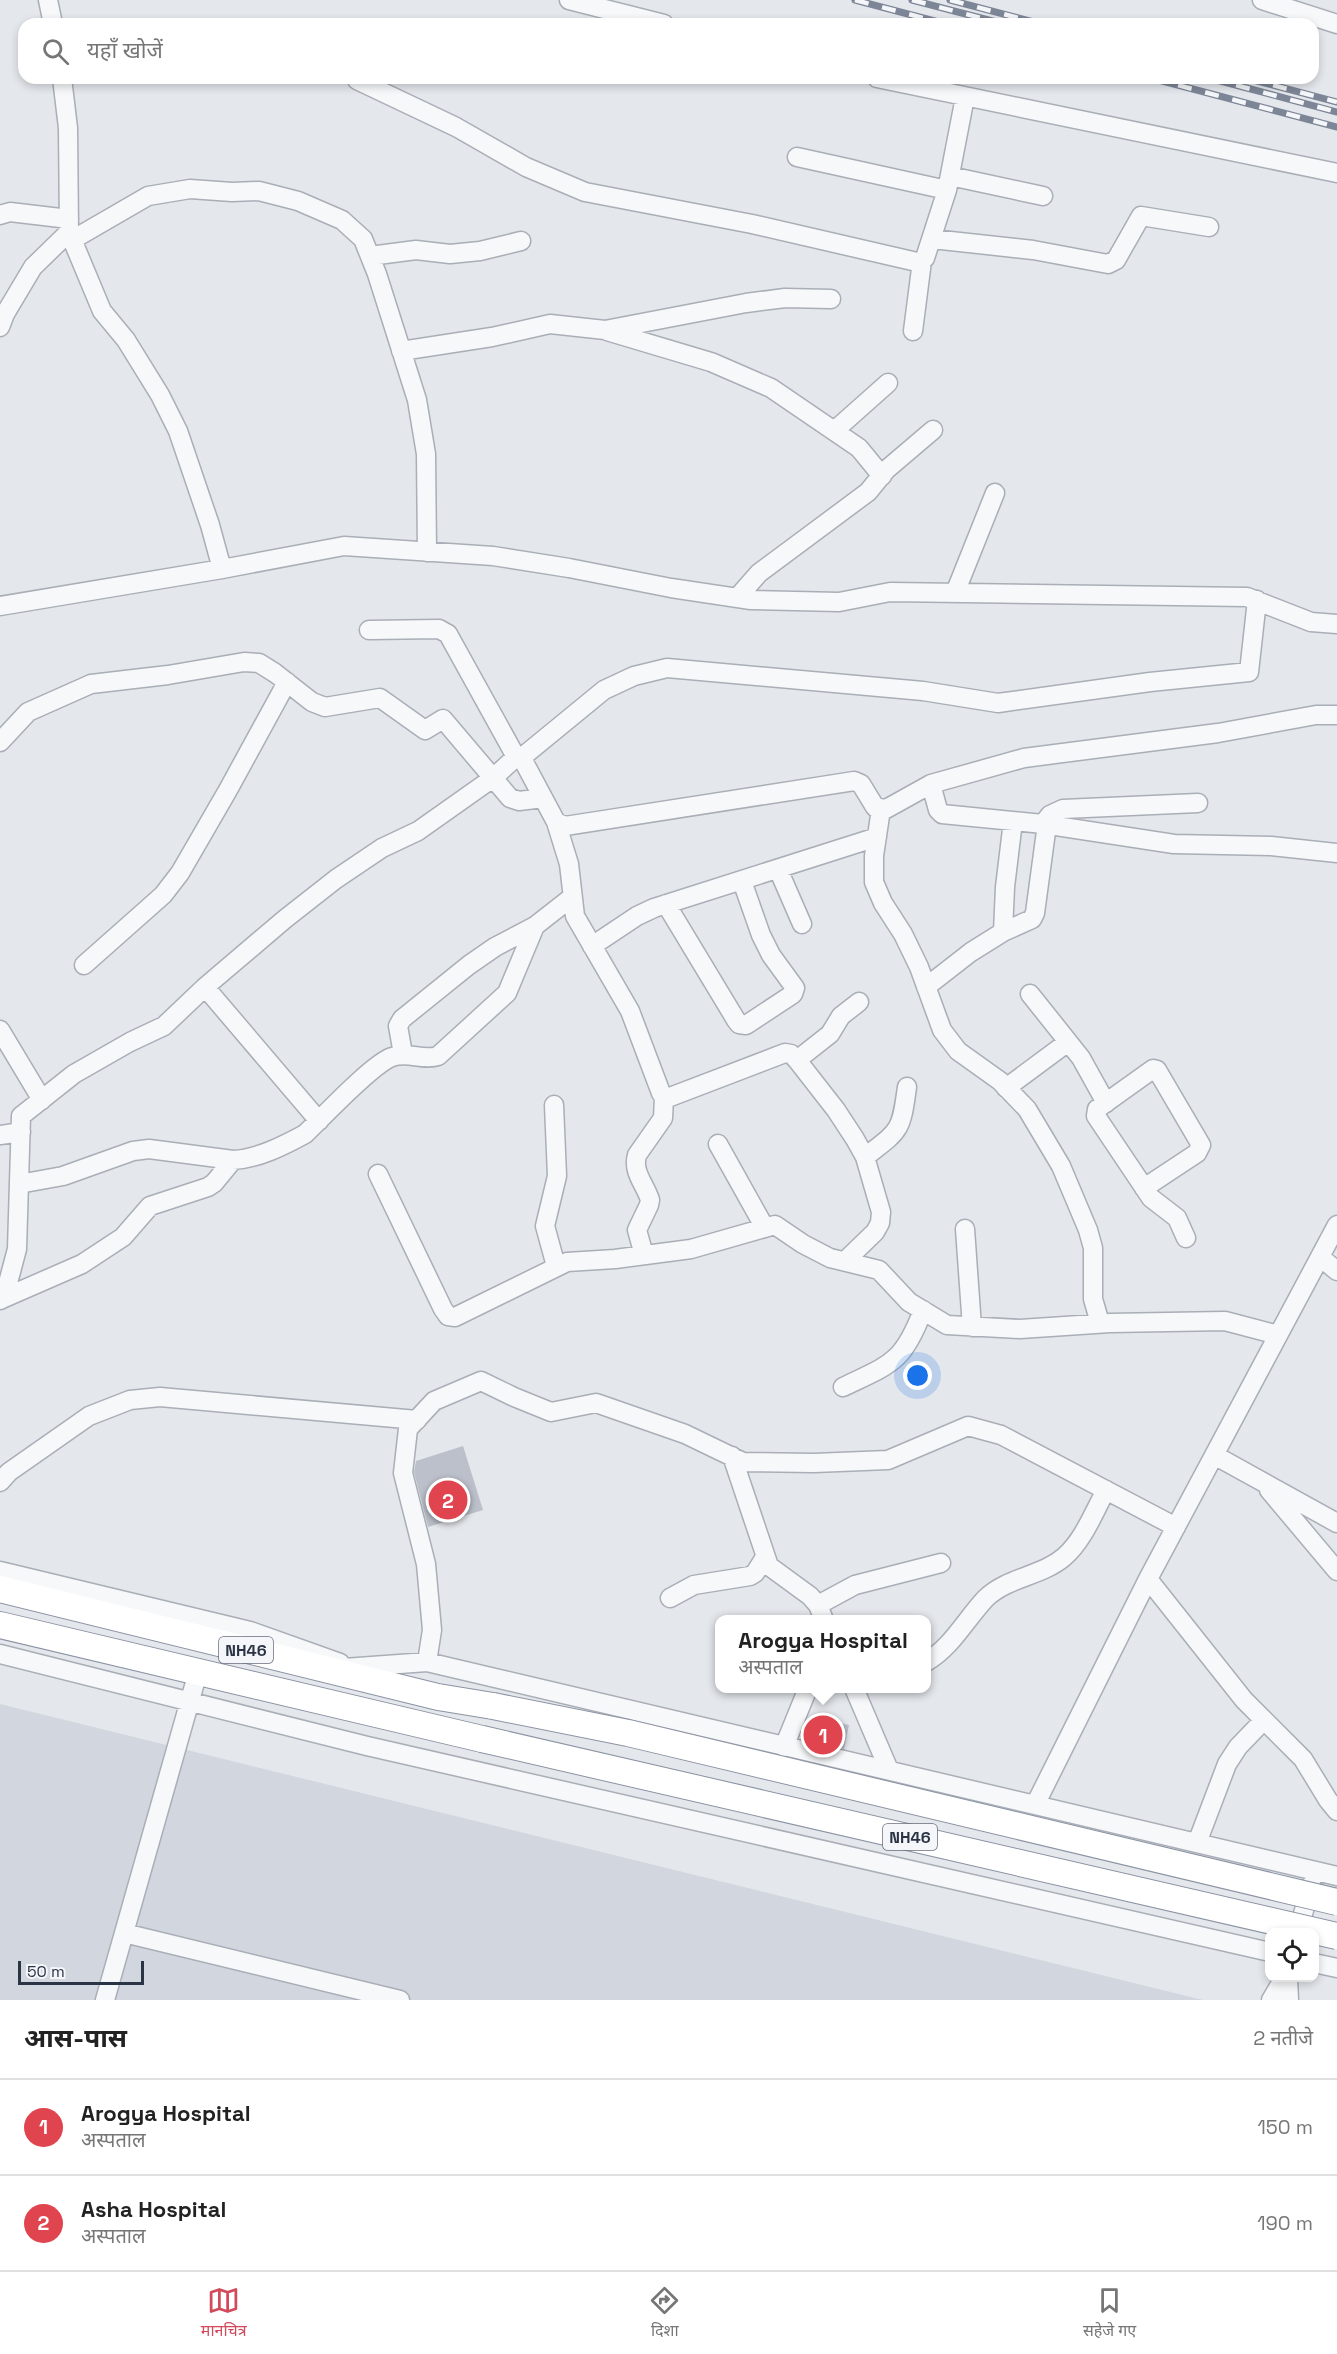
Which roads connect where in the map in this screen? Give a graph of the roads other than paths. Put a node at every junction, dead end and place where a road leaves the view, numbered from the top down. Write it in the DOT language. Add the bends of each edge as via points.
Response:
graph roads {
  1 [pos="48,0"];
  2 [pos="569,0"];
  3 [pos="1262,0"];
  4 [pos="52,18"];
  5 [pos="640,18"];
  6 [pos="1318,18"];
  7 [pos="1319,18"];
  8 [pos="1337,24"];
  9 [pos="63,84"];
  10 [pos="365,84"];
  11 [pos="905,84"];
  12 [pos="965,97"];
  13 [pos="797,157"];
  14 [pos="1337,173"];
  15 [pos="948,183"];
  16 [pos="1043,196"];
  17 [pos="0,215"];
  18 [pos="1209,227"];
  19 [pos="70,230"];
  20 [pos="932,239"];
  21 [pos="521,241"];
  22 [pos="370,256"];
  23 [pos="922,261"];
  24 [pos="831,299"];
  25 [pos="0,327"];
  26 [pos="600,329"];
  27 [pos="913,331"];
  28 [pos="401,351"];
  29 [pos="888,383"];
  30 [pos="933,430"];
  31 [pos="834,431"];
  32 [pos="882,476"];
  33 [pos="995,493"];
  34 [pos="427,552"];
  35 [pos="222,569"];
  36 [pos="955,594"];
  37 [pos="736,598"];
  38 [pos="1257,600"];
  39 [pos="0,606"];
  40 [pos="1337,624"];
  41 [pos="369,630"];
  42 [pos="287,682"];
  43 [pos="1337,715"];
  44 [pos="0,742"];
  45 [pos="519,758"];
  46 [pos="493,778"];
  47 [pos="931,784"];
  48 [pos="543,798"];
  49 [pos="1198,803"];
  50 [pos="881,809"];
  51 [pos="1013,821"];
  52 [pos="556,822"];
  53 [pos="1045,824"];
  54 [pos="877,837"];
  55 [pos="1337,854"];
  56 [pos="778,869"];
  57 [pos="742,881"];
  58 [pos="572,897"];
  59 [pos="666,904"];
  60 [pos="802,924"];
  61 [pos="535,926"];
  62 [pos="1003,932"];
  63 [pos="592,946"];
  64 [pos="84,964"];
  65 [pos="205,987"];
  66 [pos="926,987"];
  67 [pos="1030,994"];
  68 [pos="858,1002"];
  69 [pos="0,1030"];
  70 [pos="1068,1042"];
  71 [pos="403,1054"];
  72 [pos="797,1060"];
  73 [pos="907,1087"];
  74 [pos="1006,1088"];
  75 [pos="664,1097"];
  76 [pos="42,1100"];
  77 [pos="1106,1103"];
  78 [pos="554,1105"];
  79 [pos="319,1121"];
  80 [pos="21,1132"];
  81 [pos="0,1136"];
  82 [pos="718,1144"];
  83 [pos="865,1156"];
  84 [pos="232,1160"];
  85 [pos="378,1174"];
  86 [pos="19,1184"];
  87 [pos="1144,1188"];
  88 [pos="1337,1225"];
  89 [pos="765,1228"];
  90 [pos="965,1229"];
  91 [pos="1186,1238"];
  92 [pos="644,1255"];
  93 [pos="1320,1257"];
  94 [pos="845,1261"];
  95 [pos="556,1266"];
  96 [pos="1337,1271"];
  97 [pos="2,1299"];
  98 [pos="922,1310"];
  99 [pos="1100,1323"];
  100 [pos="972,1327"];
  101 [pos="1278,1335"];
  102 [pos="843,1387"];
  103 [pos="417,1420"];
  104 [pos="1214,1455"];
  105 [pos="732,1456"];
  106 [pos="0,1482"];
  107 [pos="1262,1482"];
  108 [pos="1106,1490"];
  109 [pos="1337,1523"];
  110 [pos="1176,1527"];
  111 [pos="765,1557"];
  112 [pos="940,1563"];
  113 [pos="0,1571"];
  114 [pos="1337,1571"];
  115 [pos="1148,1579"];
  116 [pos="0,1589"];
  117 [pos="670,1598"];
  118 [pos="821,1612"];
  119 [pos="0,1624"];
  120 [pos="0,1654"];
  121 [pos="931,1660"];
  122 [pos="427,1662"];
  123 [pos="338,1668"];
  124 [pos="198,1672"];
  125 [pos="806,1693"];
  126 [pos="856,1693"];
  127 [pos="190,1701"];
  128 [pos="1264,1720"];
  129 [pos="784,1747"];
  130 [pos="889,1770"];
  131 [pos="1035,1805"];
  132 [pos="1337,1811"];
  133 [pos="1197,1843"];
  134 [pos="1314,1871"];
  135 [pos="1337,1876"];
  136 [pos="1337,1902"];
  137 [pos="1299,1928"];
  138 [pos="124,1934"];
  139 [pos="1337,1936"];
  140 [pos="1265,1951"];
  141 [pos="1319,1964"];
  142 [pos="1337,1968"];
  143 [pos="1281,1982"];
  144 [pos="1288,1982"];
  145 [pos="380,1998"];
  146 [pos="105,2000"];
  147 [pos="400,2000"];
  148 [pos="1271,2000"];
  149 [pos="1289,2000"];
  1 -- 4 [label="street"];
  2 -- 5 [label="street"];
  3 -- 6 [label="street"];
  7 -- 8 [label="street"];
  9 -- 19 [label="street" via="68,128"];
  10 -- 23 [label="street" via="456,127 526,167 585,192"];
  11 -- 12 [label="street"];
  12 -- 14 [label="street"];
  12 -- 15 [label="street"];
  13 -- 15 [label="street"];
  15 -- 16 [label="street"];
  15 -- 20 [label="street"];
  17 -- 19 [label="street" via="10,212"];
  18 -- 20 [label="street" via="1141,216 1116,260 1108,264 1033,250"];
  19 -- 22 [label="street" via="148,196 190,189 259,192 298,201 342,220 363,239"];
  19 -- 25 [label="street" via="33,267"];
  19 -- 35 [label="street" via="102,311 126,340 178,431"];
  20 -- 23 [label="street"];
  21 -- 22 [label="street" via="450,254 416,250"];
  22 -- 28 [label="street"];
  23 -- 27 [label="street"];
  24 -- 26 [label="street" via="785,298 746,303"];
  26 -- 28 [label="street" via="550,324"];
  26 -- 31 [label="street" via="711,362 771,388"];
  28 -- 34 [label="street" via="417,400 426,454"];
  29 -- 31 [label="street"];
  30 -- 32 [label="street"];
  31 -- 32 [label="street" via="859,448"];
  32 -- 37 [label="street" via="839,516 759,573"];
  33 -- 36 [label="street"];
  34 -- 35 [label="street" via="344,546"];
  34 -- 37 [label="street" via="493,556"];
  35 -- 39 [label="street"];
  36 -- 37 [label="street" via="890,592 839,602"];
  36 -- 38 [label="street"];
  38 -- 40 [label="street" via="1311,622"];
  38 -- 45 [label="street" via="1250,672 998,702 923,691 667,668 634,676 604,690"];
  41 -- 45 [label="street" via="439,628 448,634"];
  42 -- 44 [label="street" via="259,663 244,662 91,684 28,712"];
  42 -- 46 [label="street" via="325,707 380,698 425,730 442,719"];
  42 -- 64 [label="street" via="180,873 163,895"];
  43 -- 47 [label="street" via="1024,758"];
  45 -- 46 [label="street"];
  45 -- 48 [label="street"];
  46 -- 48 [label="street" via="510,798"];
  46 -- 65 [label="street" via="418,831 382,848 336,879"];
  47 -- 50 [label="street"];
  47 -- 51 [label="street" via="942,814"];
  48 -- 52 [label="street"];
  49 -- 53 [label="street" via="1063,809 1050,815"];
  50 -- 52 [label="street" via="854,781 565,826"];
  50 -- 54 [label="street"];
  51 -- 53 [label="street"];
  51 -- 62 [label="street"];
  52 -- 58 [label="street" via="569,864"];
  53 -- 55 [label="street" via="1174,844 1271,846"];
  53 -- 62 [label="street" via="1035,913 1032,919"];
  54 -- 56 [label="street"];
  54 -- 66 [label="street" via="874,882"];
  56 -- 57 [label="street"];
  56 -- 60 [label="street"];
  57 -- 59 [label="street"];
  57 -- 59 [label="street" via="766,945 795,988 793,994 746,1025 736,1020"];
  58 -- 61 [label="street"];
  58 -- 63 [label="street" via="575,916"];
  59 -- 63 [label="street" via="638,916"];
  61 -- 71 [label="street" via="469,965 402,1019 398,1026"];
  61 -- 71 [label="street" via="514,980 497,1003 438,1056"];
  62 -- 66 [label="street"];
  63 -- 75 [label="street" via="630,1011"];
  65 -- 76 [label="street" via="164,1026 74,1074"];
  65 -- 79 [label="street"];
  66 -- 74 [label="street" via="942,1030 958,1051"];
  67 -- 70 [label="street"];
  68 -- 72 [label="street" via="830,1034"];
  69 -- 76 [label="street"];
  70 -- 74 [label="street"];
  70 -- 77 [label="street"];
  71 -- 79 [label="street" via="385,1060"];
  72 -- 75 [label="street" via="785,1053"];
  72 -- 83 [label="street"];
  73 -- 83 [label="street" via="900,1126"];
  74 -- 99 [label="street" via="1027,1109 1045,1136 1088,1230 1094,1260 1093,1304"];
  75 -- 92 [label="street" via="663,1118 635,1161 650,1200 637,1230"];
  76 -- 80 [label="street" via="21,1116"];
  77 -- 87 [label="street" via="1097,1109 1096,1116"];
  77 -- 87 [label="street" via="1155,1069 1200,1141 1197,1153"];
  78 -- 95 [label="street" via="558,1176 544,1226"];
  79 -- 84 [label="street" via="293,1141 246,1159"];
  80 -- 81 [label="street"];
  80 -- 86 [label="street"];
  82 -- 89 [label="street"];
  83 -- 94 [label="street" via="881,1212 880,1223"];
  84 -- 86 [label="street" via="141,1150 63,1176"];
  84 -- 97 [label="street" via="208,1187 150,1206 123,1237 82,1264"];
  85 -- 95 [label="street" via="448,1316 461,1316"];
  86 -- 97 [label="street" via="17,1249"];
  87 -- 91 [label="street" via="1156,1204 1177,1218"];
  88 -- 93 [label="street"];
  89 -- 92 [label="street" via="691,1249"];
  89 -- 94 [label="street" via="775,1225 803,1244"];
  90 -- 100 [label="street"];
  92 -- 95 [label="street"];
  93 -- 96 [label="street"];
  93 -- 101 [label="street"];
  94 -- 98 [label="street" via="879,1270"];
  98 -- 100 [label="street" via="948,1325"];
  98 -- 102 [label="street" via="912,1340 900,1355 886,1367"];
  99 -- 100 [label="street" via="1020,1329"];
  99 -- 101 [label="street" via="1225,1321"];
  101 -- 104 [label="street"];
  103 -- 105 [label="street" via="434,1401 482,1381 551,1412 596,1403 685,1434"];
  103 -- 106 [label="street" via="160,1397 130,1400 89,1416"];
  103 -- 122 [label="street" via="408,1429 403,1473 426,1564 432,1630"];
  104 -- 107 [label="street"];
  104 -- 110 [label="street"];
  105 -- 108 [label="street" via="743,1462 888,1460 968,1426 1000,1435"];
  105 -- 111 [label="street"];
  107 -- 109 [label="street"];
  107 -- 114 [label="street"];
  108 -- 110 [label="street"];
  108 -- 121 [label="street" via="1064,1558 1001,1587"];
  110 -- 115 [label="street"];
  111 -- 117 [label="street" via="750,1576 694,1585"];
  111 -- 118 [label="street" via="775,1572"];
  112 -- 118 [label="street" via="855,1585"];
  113 -- 123 [label="street" via="250,1630"];
  115 -- 128 [label="street"];
  115 -- 131 [label="street"];
  116 -- 123 [label="highway, NH46"];
  119 -- 124 [label="highway, NH46"];
  120 -- 127 [label="street"];
  122 -- 123 [label="street"];
  122 -- 129 [label="street"];
  123 -- 136 [label="highway, NH46, bridge" via="438,1697 628,1733"];
  124 -- 127 [label="street"];
  124 -- 139 [label="highway, NH46, bridge"];
  125 -- 129 [label="street"];
  126 -- 130 [label="street"];
  127 -- 138 [label="street"];
  127 -- 140 [label="street" via="378,1749"];
  128 -- 132 [label="street" via="1303,1759"];
  128 -- 133 [label="street" via="1227,1764"];
  129 -- 130 [label="street"];
  130 -- 131 [label="street"];
  131 -- 133 [label="street"];
  133 -- 134 [label="street"];
  134 -- 135 [label="street"];
  134 -- 137 [label="street"];
  138 -- 145 [label="street"];
  138 -- 146 [label="street"];
  141 -- 142 [label="street"];
  143 -- 148 [label="street"];
  144 -- 149 [label="street"];
  145 -- 147 [label="street"];
}
